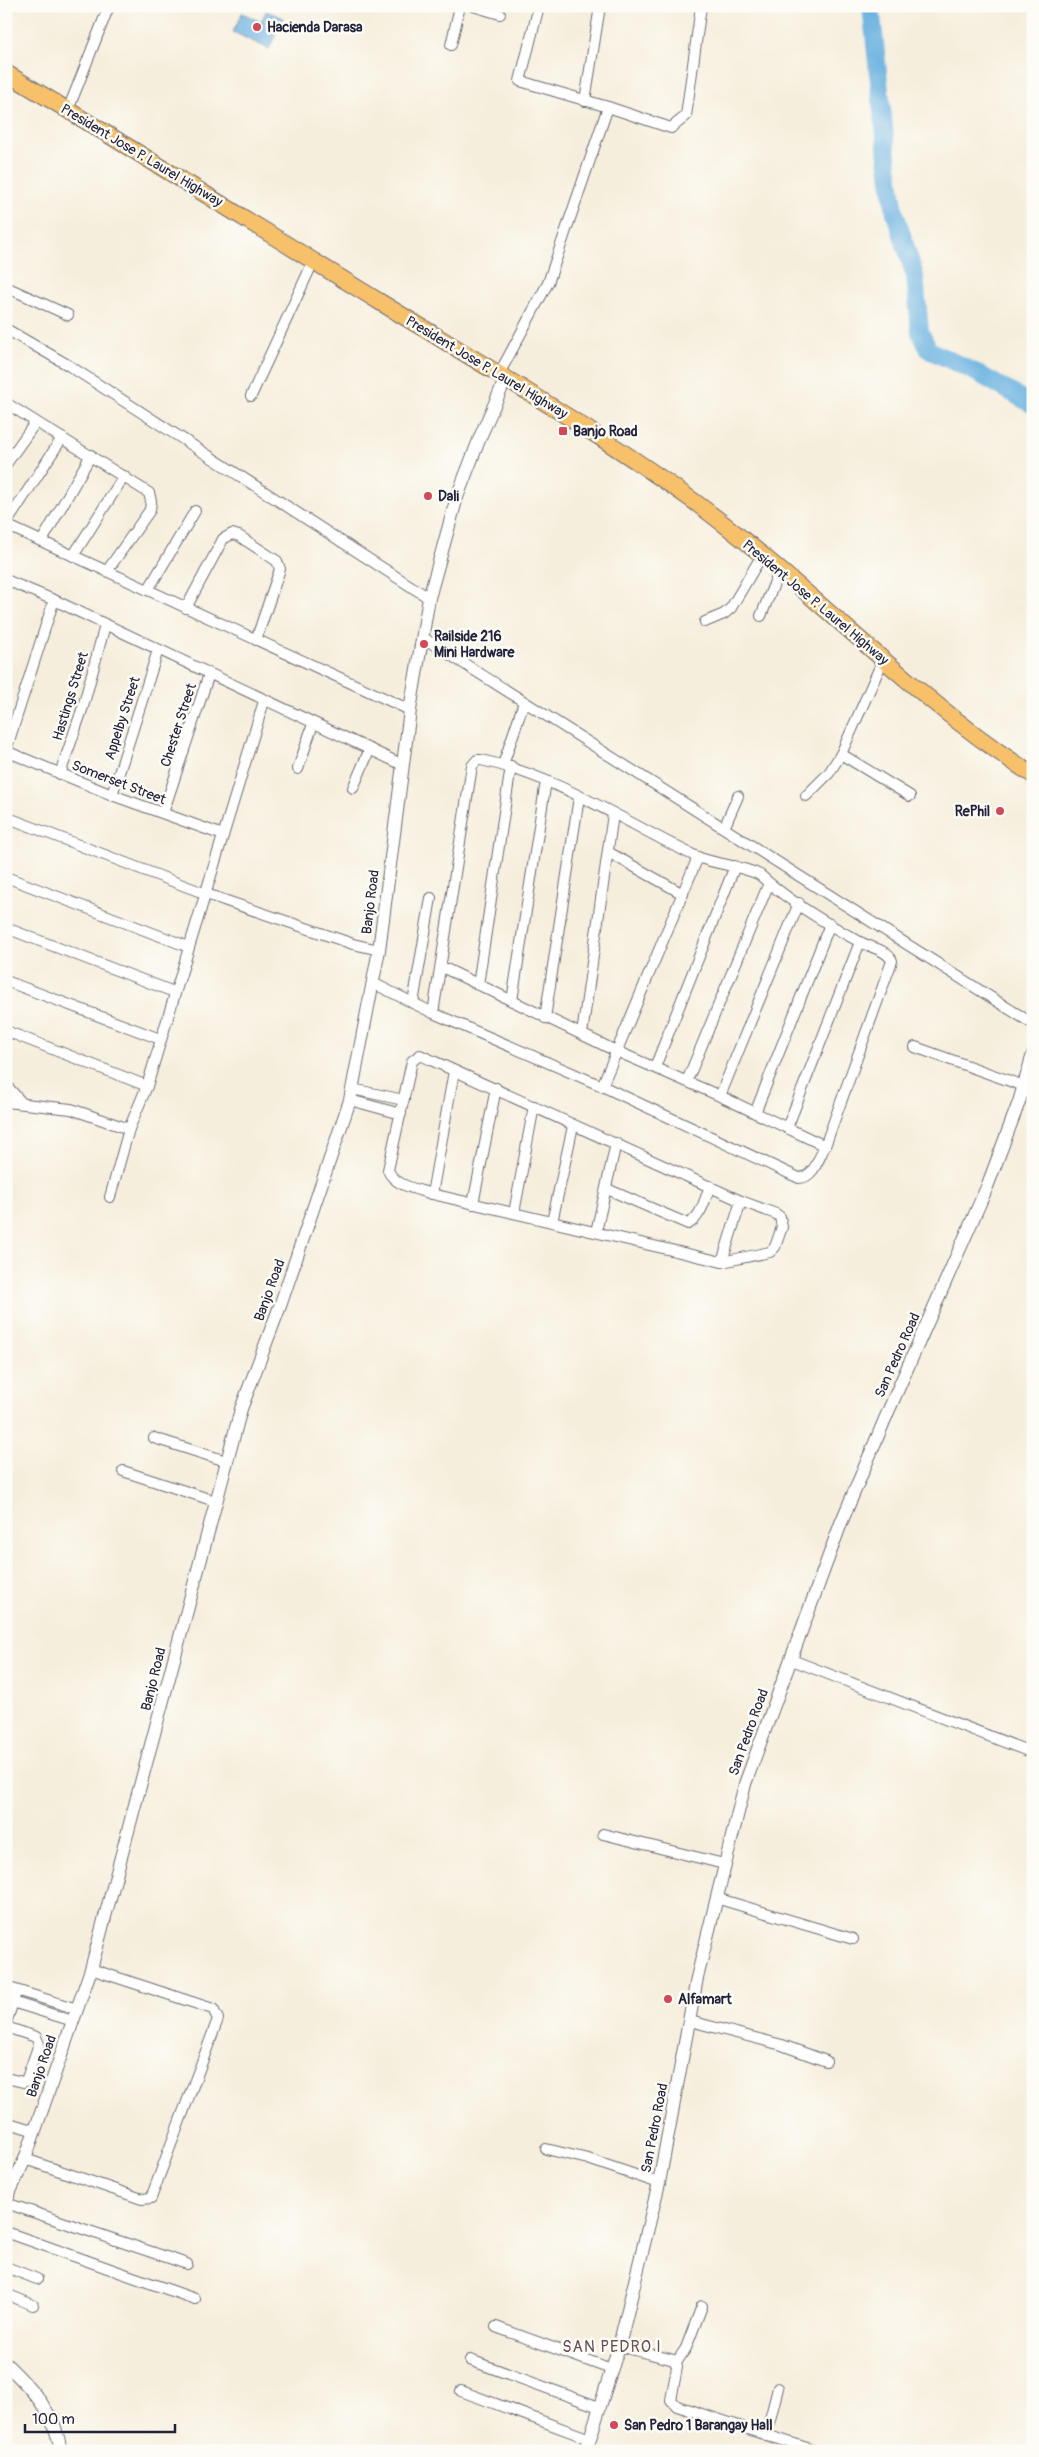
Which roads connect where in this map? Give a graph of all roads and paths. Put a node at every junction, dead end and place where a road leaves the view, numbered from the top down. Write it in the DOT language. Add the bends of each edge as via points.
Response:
graph roads {
  1 [pos="109,6"];
  2 [pos="460,6"];
  3 [pos="473,6"];
  4 [pos="539,6"];
  5 [pos="600,6"];
  6 [pos="701,6"];
  7 [pos="500,14"];
  8 [pos="451,45"];
  9 [pos="6,74"];
  10 [pos="585,101"];
  11 [pos="608,107"];
  12 [pos="68,110"];
  13 [pos="314,260"];
  14 [pos="6,287"];
  15 [pos="68,315"];
  16 [pos="6,329"];
  17 [pos="502,376"];
  18 [pos="251,396"];
  19 [pos="6,403"];
  20 [pos="35,423"];
  21 [pos="62,438"];
  22 [pos="91,455"];
  23 [pos="6,464"];
  24 [pos="124,476"];
  25 [pos="195,511"];
  26 [pos="6,525"];
  27 [pos="42,541"];
  28 [pos="762,555"];
  29 [pos="73,556"];
  30 [pos="780,570"];
  31 [pos="107,571"];
  32 [pos="6,580"];
  33 [pos="148,590"];
  34 [pos="429,598"];
  35 [pos="54,600"];
  36 [pos="186,608"];
  37 [pos="761,616"];
  38 [pos="705,622"];
  39 [pos="105,625"];
  40 [pos="422,637"];
  41 [pos="256,640"];
  42 [pos="158,650"];
  43 [pos="883,660"];
  44 [pos="209,674"];
  45 [pos="264,700"];
  46 [pos="524,702"];
  47 [pos="410,710"];
  48 [pos="313,724"];
  49 [pos="370,749"];
  50 [pos="6,751"];
  51 [pos="841,754"];
  52 [pos="403,765"];
  53 [pos="507,765"];
  54 [pos="298,769"];
  55 [pos="60,774"];
  56 [pos="1033,775"];
  57 [pos="546,781"];
  58 [pos="353,788"];
  59 [pos="112,794"];
  60 [pos="738,796"];
  61 [pos="806,796"];
  62 [pos="910,796"];
  63 [pos="579,797"];
  64 [pos="163,813"];
  65 [pos="613,814"];
  66 [pos="6,817"];
  67 [pos="724,828"];
  68 [pos="223,835"];
  69 [pos="608,852"];
  70 [pos="698,857"];
  71 [pos="735,866"];
  72 [pos="6,877"];
  73 [pos="769,883"];
  74 [pos="206,894"];
  75 [pos="683,894"];
  76 [pos="431,898"];
  77 [pos="799,903"];
  78 [pos="830,924"];
  79 [pos="6,928"];
  80 [pos="860,942"];
  81 [pos="189,947"];
  82 [pos="379,950"];
  83 [pos="442,967"];
  84 [pos="6,981"];
  85 [pos="372,983"];
  86 [pos="478,985"];
  87 [pos="174,992"];
  88 [pos="512,1001"];
  89 [pos="413,1003"];
  90 [pos="433,1013"];
  91 [pos="545,1018"];
  92 [pos="1033,1024"];
  93 [pos="6,1031"];
  94 [pos="582,1034"];
  95 [pos="160,1039"];
  96 [pos="915,1047"];
  97 [pos="616,1051"];
  98 [pos="1033,1054"];
  99 [pos="655,1067"];
  100 [pos="454,1071"];
  101 [pos="688,1081"];
  102 [pos="6,1085"];
  103 [pos="147,1086"];
  104 [pos="602,1086"];
  105 [pos="1024,1086"];
  106 [pos="496,1088"];
  107 [pos="351,1094"];
  108 [pos="720,1096"];
  109 [pos="404,1100"];
  110 [pos="6,1102"];
  111 [pos="22,1103"];
  112 [pos="534,1106"];
  113 [pos="401,1114"];
  114 [pos="755,1114"];
  115 [pos="573,1126"];
  116 [pos="787,1128"];
  117 [pos="129,1129"];
  118 [pos="616,1143"];
  119 [pos="825,1146"];
  120 [pos="710,1186"];
  121 [pos="607,1189"];
  122 [pos="432,1194"];
  123 [pos="110,1197"];
  124 [pos="741,1201"];
  125 [pos="473,1204"];
  126 [pos="514,1213"];
  127 [pos="552,1222"];
  128 [pos="596,1232"];
  129 [pos="722,1262"];
  130 [pos="154,1438"];
  131 [pos="226,1461"];
  132 [pos="123,1471"];
  133 [pos="215,1501"];
  134 [pos="792,1660"];
  135 [pos="1033,1753"];
  136 [pos="604,1834"];
  137 [pos="724,1864"];
  138 [pos="716,1898"];
  139 [pos="853,1939"];
  140 [pos="91,1969"];
  141 [pos="6,1987"];
  142 [pos="17,1990"];
  143 [pos="33,1995"];
  144 [pos="10,2001"];
  145 [pos="28,2007"];
  146 [pos="75,2015"];
  147 [pos="690,2022"];
  148 [pos="6,2023"];
  149 [pos="6,2027"];
  150 [pos="826,2061"];
  151 [pos="6,2078"];
  152 [pos="6,2122"];
  153 [pos="35,2131"];
  154 [pos="546,2149"];
  155 [pos="25,2159"];
  156 [pos="659,2183"];
  157 [pos="6,2202"];
  158 [pos="6,2232"];
  159 [pos="187,2264"];
  160 [pos="6,2267"];
  161 [pos="37,2279"];
  162 [pos="6,2294"];
  163 [pos="196,2300"];
  164 [pos="33,2305"];
  165 [pos="702,2306"];
  166 [pos="496,2327"];
  167 [pos="619,2346"];
  168 [pos="470,2360"];
  169 [pos="676,2362"];
  170 [pos="6,2364"];
  171 [pos="611,2369"];
  172 [pos="778,2388"];
  173 [pos="461,2391"];
  174 [pos="599,2407"];
  175 [pos="766,2435"];
  176 [pos="588,2445"];
  177 [pos="61,2451"];
  178 [pos="816,2451"];
  1 -- 12 [label="street"];
  2 -- 8 [label="street"];
  3 -- 7 [label="street"];
  4 -- 10 [label="street" via="520,81"];
  5 -- 10 [label="street"];
  6 -- 11 [label="street" via="686,116 671,128"];
  9 -- 12 [label="highway, President Jose P. Laurel Highway"];
  10 -- 11 [label="street"];
  11 -- 17 [label="street" via="548,283"];
  12 -- 13 [label="highway, President Jose P. Laurel Highway"];
  13 -- 17 [label="highway, President Jose P. Laurel Highway"];
  13 -- 18 [label="street"];
  14 -- 15 [label="street"];
  16 -- 34 [label="street" via="68,365"];
  17 -- 28 [label="highway, President Jose P. Laurel Highway" via="623,452"];
  17 -- 34 [label="street, Banjo Road" via="458,497"];
  19 -- 20 [label="street"];
  20 -- 21 [label="street"];
  20 -- 23 [label="street"];
  21 -- 22 [label="street"];
  21 -- 26 [label="street"];
  22 -- 24 [label="street"];
  22 -- 27 [label="street"];
  24 -- 29 [label="street"];
  24 -- 31 [label="street" via="149,493 150,510"];
  25 -- 33 [label="street"];
  26 -- 27 [label="street"];
  27 -- 29 [label="street"];
  28 -- 30 [label="highway, President Jose P. Laurel Highway"];
  28 -- 38 [label="street" via="731,608"];
  29 -- 31 [label="street"];
  30 -- 37 [label="street"];
  30 -- 43 [label="highway, President Jose P. Laurel Highway"];
  31 -- 33 [label="street"];
  32 -- 35 [label="street"];
  33 -- 36 [label="street"];
  34 -- 40 [label="street, Banjo Road"];
  35 -- 39 [label="street"];
  35 -- 50 [label="street"];
  36 -- 41 [label="street"];
  36 -- 41 [label="street" via="223,539 232,534 239,536 277,560 280,568"];
  39 -- 42 [label="street"];
  39 -- 55 [label="street, Hastings Street" via="83,707"];
  40 -- 46 [label="street"];
  40 -- 47 [label="street, Banjo Road"];
  41 -- 47 [label="street"];
  42 -- 44 [label="street"];
  42 -- 59 [label="street, Appelby Street"];
  43 -- 51 [label="street"];
  43 -- 56 [label="highway, President Jose P. Laurel Highway" via="973,734"];
  44 -- 45 [label="street"];
  44 -- 64 [label="street, Chester Street"];
  45 -- 48 [label="street"];
  45 -- 68 [label="street"];
  46 -- 53 [label="street"];
  46 -- 67 [label="street"];
  47 -- 52 [label="street, Banjo Road"];
  48 -- 49 [label="street"];
  48 -- 54 [label="street"];
  49 -- 52 [label="street"];
  49 -- 58 [label="street"];
  50 -- 55 [label="street, Somerset Street"];
  51 -- 61 [label="street" via="830,773"];
  51 -- 62 [label="street"];
  52 -- 82 [label="street, Banjo Road"];
  53 -- 57 [label="street"];
  53 -- 83 [label="street" via="476,760 472,766"];
  53 -- 86 [label="street"];
  55 -- 59 [label="street, Somerset Street"];
  57 -- 63 [label="street"];
  57 -- 88 [label="street"];
  59 -- 64 [label="street, Somerset Street"];
  60 -- 67 [label="street"];
  63 -- 65 [label="street"];
  63 -- 91 [label="street"];
  64 -- 68 [label="street, Somerset Street"];
  65 -- 69 [label="street"];
  65 -- 70 [label="street"];
  66 -- 74 [label="street"];
  67 -- 92 [label="street"];
  68 -- 74 [label="street"];
  69 -- 75 [label="street"];
  69 -- 94 [label="street"];
  70 -- 71 [label="street"];
  70 -- 75 [label="street"];
  71 -- 73 [label="street" via="760,875"];
  71 -- 99 [label="street"];
  72 -- 81 [label="street"];
  73 -- 77 [label="street"];
  73 -- 101 [label="street"];
  74 -- 81 [label="street"];
  74 -- 82 [label="street"];
  75 -- 97 [label="street"];
  76 -- 89 [label="street"];
  77 -- 78 [label="street"];
  77 -- 108 [label="street"];
  78 -- 80 [label="street"];
  78 -- 114 [label="street"];
  79 -- 87 [label="street"];
  80 -- 116 [label="street"];
  80 -- 119 [label="street" via="891,957 892,965"];
  81 -- 87 [label="street"];
  82 -- 85 [label="street, Banjo Road"];
  83 -- 86 [label="street"];
  83 -- 90 [label="street"];
  84 -- 95 [label="street"];
  85 -- 89 [label="street"];
  85 -- 107 [label="street, Banjo Road"];
  86 -- 88 [label="street"];
  87 -- 95 [label="street"];
  88 -- 91 [label="street"];
  89 -- 90 [label="street"];
  90 -- 104 [label="street"];
  91 -- 94 [label="street"];
  93 -- 103 [label="street"];
  94 -- 97 [label="street"];
  95 -- 103 [label="street"];
  96 -- 105 [label="street"];
  97 -- 99 [label="street"];
  97 -- 104 [label="street"];
  98 -- 105 [label="street, San Pedro Road"];
  99 -- 101 [label="street"];
  100 -- 106 [label="street"];
  100 -- 109 [label="street" via="420,1055 415,1057"];
  100 -- 122 [label="street"];
  101 -- 108 [label="street"];
  102 -- 111 [label="street"];
  103 -- 117 [label="street"];
  104 -- 119 [label="street" via="799,1178 811,1174"];
  105 -- 134 [label="street, San Pedro Road" via="987,1187 841,1523"];
  106 -- 112 [label="street"];
  106 -- 125 [label="street"];
  107 -- 109 [label="street"];
  107 -- 113 [label="street"];
  107 -- 131 [label="street, Banjo Road" via="280,1306 241,1409"];
  108 -- 114 [label="street"];
  109 -- 113 [label="street"];
  110 -- 111 [label="street"];
  111 -- 117 [label="street" via="71,1109"];
  112 -- 115 [label="street"];
  112 -- 126 [label="street"];
  113 -- 122 [label="street" via="388,1170 397,1182"];
  114 -- 116 [label="street"];
  115 -- 118 [label="street"];
  115 -- 127 [label="street"];
  116 -- 119 [label="street"];
  117 -- 123 [label="street"];
  118 -- 120 [label="street"];
  118 -- 121 [label="street"];
  120 -- 121 [label="street" via="695,1221 688,1224"];
  120 -- 124 [label="street"];
  121 -- 128 [label="street"];
  122 -- 125 [label="street"];
  124 -- 129 [label="street"];
  124 -- 129 [label="street" via="776,1214 782,1227 770,1252"];
  125 -- 126 [label="street"];
  126 -- 127 [label="street"];
  127 -- 128 [label="street"];
  128 -- 129 [label="street"];
  130 -- 131 [label="street"];
  131 -- 133 [label="street, Banjo Road"];
  132 -- 133 [label="street"];
  133 -- 140 [label="street, Banjo Road"];
  134 -- 135 [label="street"];
  134 -- 137 [label="street, San Pedro Road" via="745,1784"];
  136 -- 137 [label="street"];
  137 -- 138 [label="street, San Pedro Road"];
  138 -- 139 [label="street"];
  138 -- 147 [label="street, San Pedro Road"];
  140 -- 146 [label="street, Banjo Road"];
  140 -- 155 [label="street" via="213,2009 218,2020 151,2198 142,2199"];
  141 -- 142 [label="street"];
  142 -- 143 [label="street"];
  142 -- 144 [label="street"];
  143 -- 145 [label="street"];
  143 -- 146 [label="street"];
  144 -- 145 [label="street"];
  144 -- 148 [label="street"];
  145 -- 146 [label="street"];
  146 -- 153 [label="street, Banjo Road"];
  147 -- 150 [label="street" via="782,2045"];
  147 -- 156 [label="street, San Pedro Road"];
  149 -- 151 [label="street" via="36,2037 40,2044 26,2081"];
  152 -- 153 [label="street"];
  153 -- 155 [label="street, Banjo Road"];
  154 -- 156 [label="street" via="588,2159"];
  155 -- 157 [label="street, Banjo Road"];
  156 -- 167 [label="street, San Pedro Road"];
  157 -- 159 [label="street"];
  158 -- 163 [label="street"];
  160 -- 161 [label="street"];
  162 -- 164 [label="street"];
  165 -- 169 [label="street" via="686,2348"];
  166 -- 171 [label="street"];
  167 -- 169 [label="street"];
  167 -- 171 [label="street, San Pedro Road"];
  168 -- 174 [label="street"];
  169 -- 175 [label="street" via="673,2404"];
  170 -- 177 [label="street" via="38,2395 47,2409 58,2433"];
  171 -- 174 [label="street, San Pedro Road"];
  172 -- 175 [label="street"];
  173 -- 176 [label="street"];
  174 -- 176 [label="street, San Pedro Road"];
  175 -- 178 [label="street"];
}
